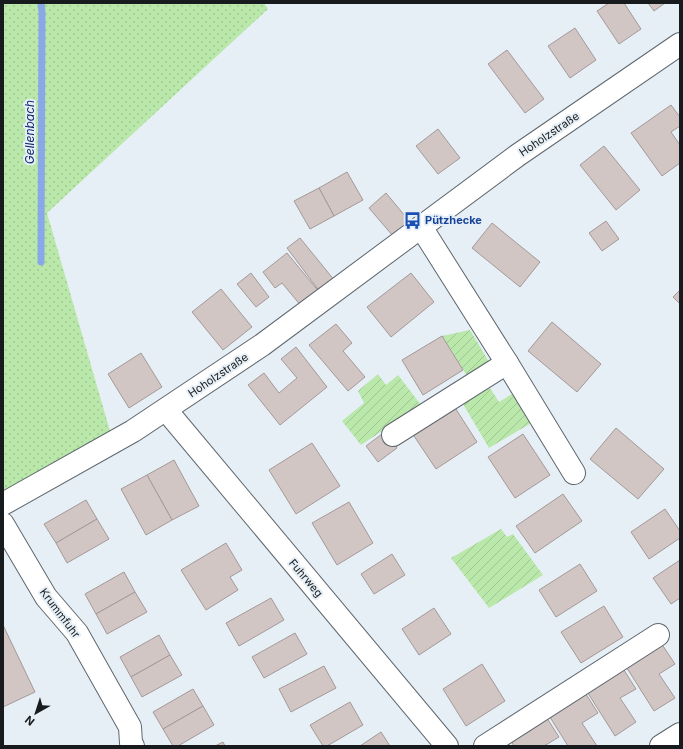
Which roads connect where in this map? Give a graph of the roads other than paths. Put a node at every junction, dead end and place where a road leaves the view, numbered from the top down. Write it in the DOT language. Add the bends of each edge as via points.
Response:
graph roads {
  1 [pos="680,44"];
  2 [pos="421,227"];
  3 [pos="507,363"];
  4 [pos="166,410"];
  5 [pos="393,435"];
  6 [pos="574,473"];
  7 [pos="3,504"];
  8 [pos="3,524"];
  9 [pos="658,636"];
  10 [pos="680,734"];
  11 [pos="133,746"];
  12 [pos="447,746"];
  13 [pos="485,746"];
  14 [pos="661,746"];
  1 -- 2 [label="street, Hoholzstraße" via="518,155"];
  2 -- 3 [label="street"];
  2 -- 4 [label="street, Hoholzstraße" via="262,345"];
  3 -- 5 [label="street"];
  3 -- 6 [label="street"];
  4 -- 7 [label="street, Hoholzstraße" via="133,432"];
  4 -- 12 [label="street, Fuhrweg"];
  8 -- 11 [label="street, Krummfuhr" via="46,598 77,633 130,727"];
  9 -- 13 [label="street"];
  10 -- 14 [label="street"];
}
